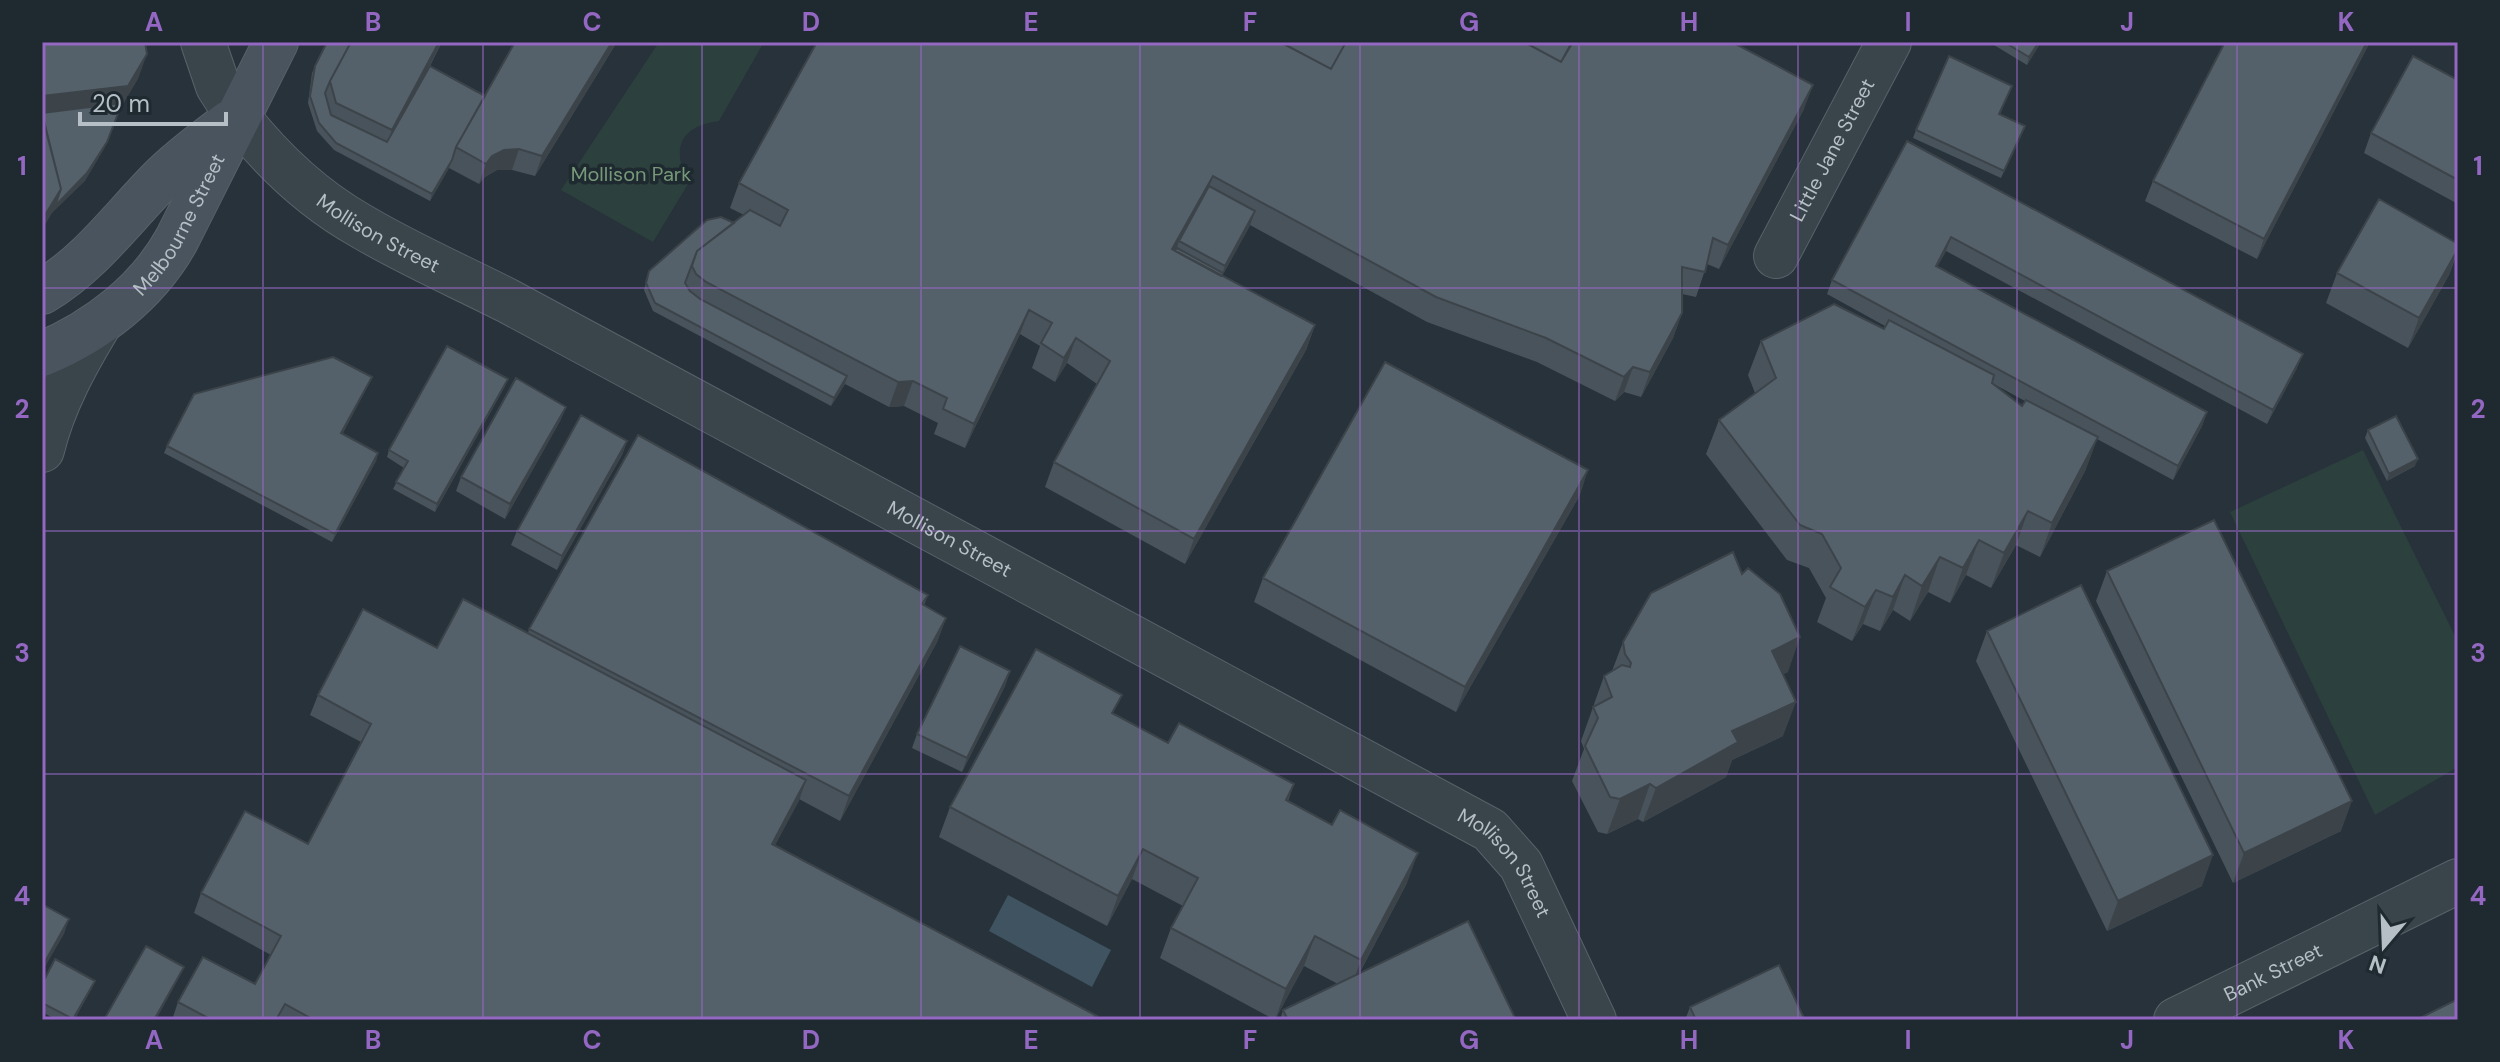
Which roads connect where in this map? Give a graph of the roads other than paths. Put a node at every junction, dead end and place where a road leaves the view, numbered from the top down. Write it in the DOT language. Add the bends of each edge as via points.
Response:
graph roads {
  1 [pos="203,42"];
  2 [pos="276,42"];
  3 [pos="1889,42"];
  4 [pos="238,117"];
  5 [pos="1776,256"];
  6 [pos="42,292"];
  7 [pos="100,323"];
  8 [pos="42,354"];
  9 [pos="42,450"];
  10 [pos="2458,881"];
  11 [pos="1594,1020"];
  12 [pos="2176,1020"];
  1 -- 4 [label="street, Mollison Street" via="218,86"];
  2 -- 4 [label="main road"];
  3 -- 5 [label="street, Little Jane Street"];
  4 -- 6 [label="main road, Melbourne Street" via="175,165 93,252"];
  4 -- 7 [label="main road, Melbourne Street" via="170,251 141,288"];
  4 -- 11 [label="street, Mollison Street" via="291,175 359,225 1490,830 1521,865"];
  7 -- 8 [label="main road, Melbourne Street"];
  7 -- 9 [label="street" via="65,385"];
  10 -- 12 [label="street, Bank Street"];
}
